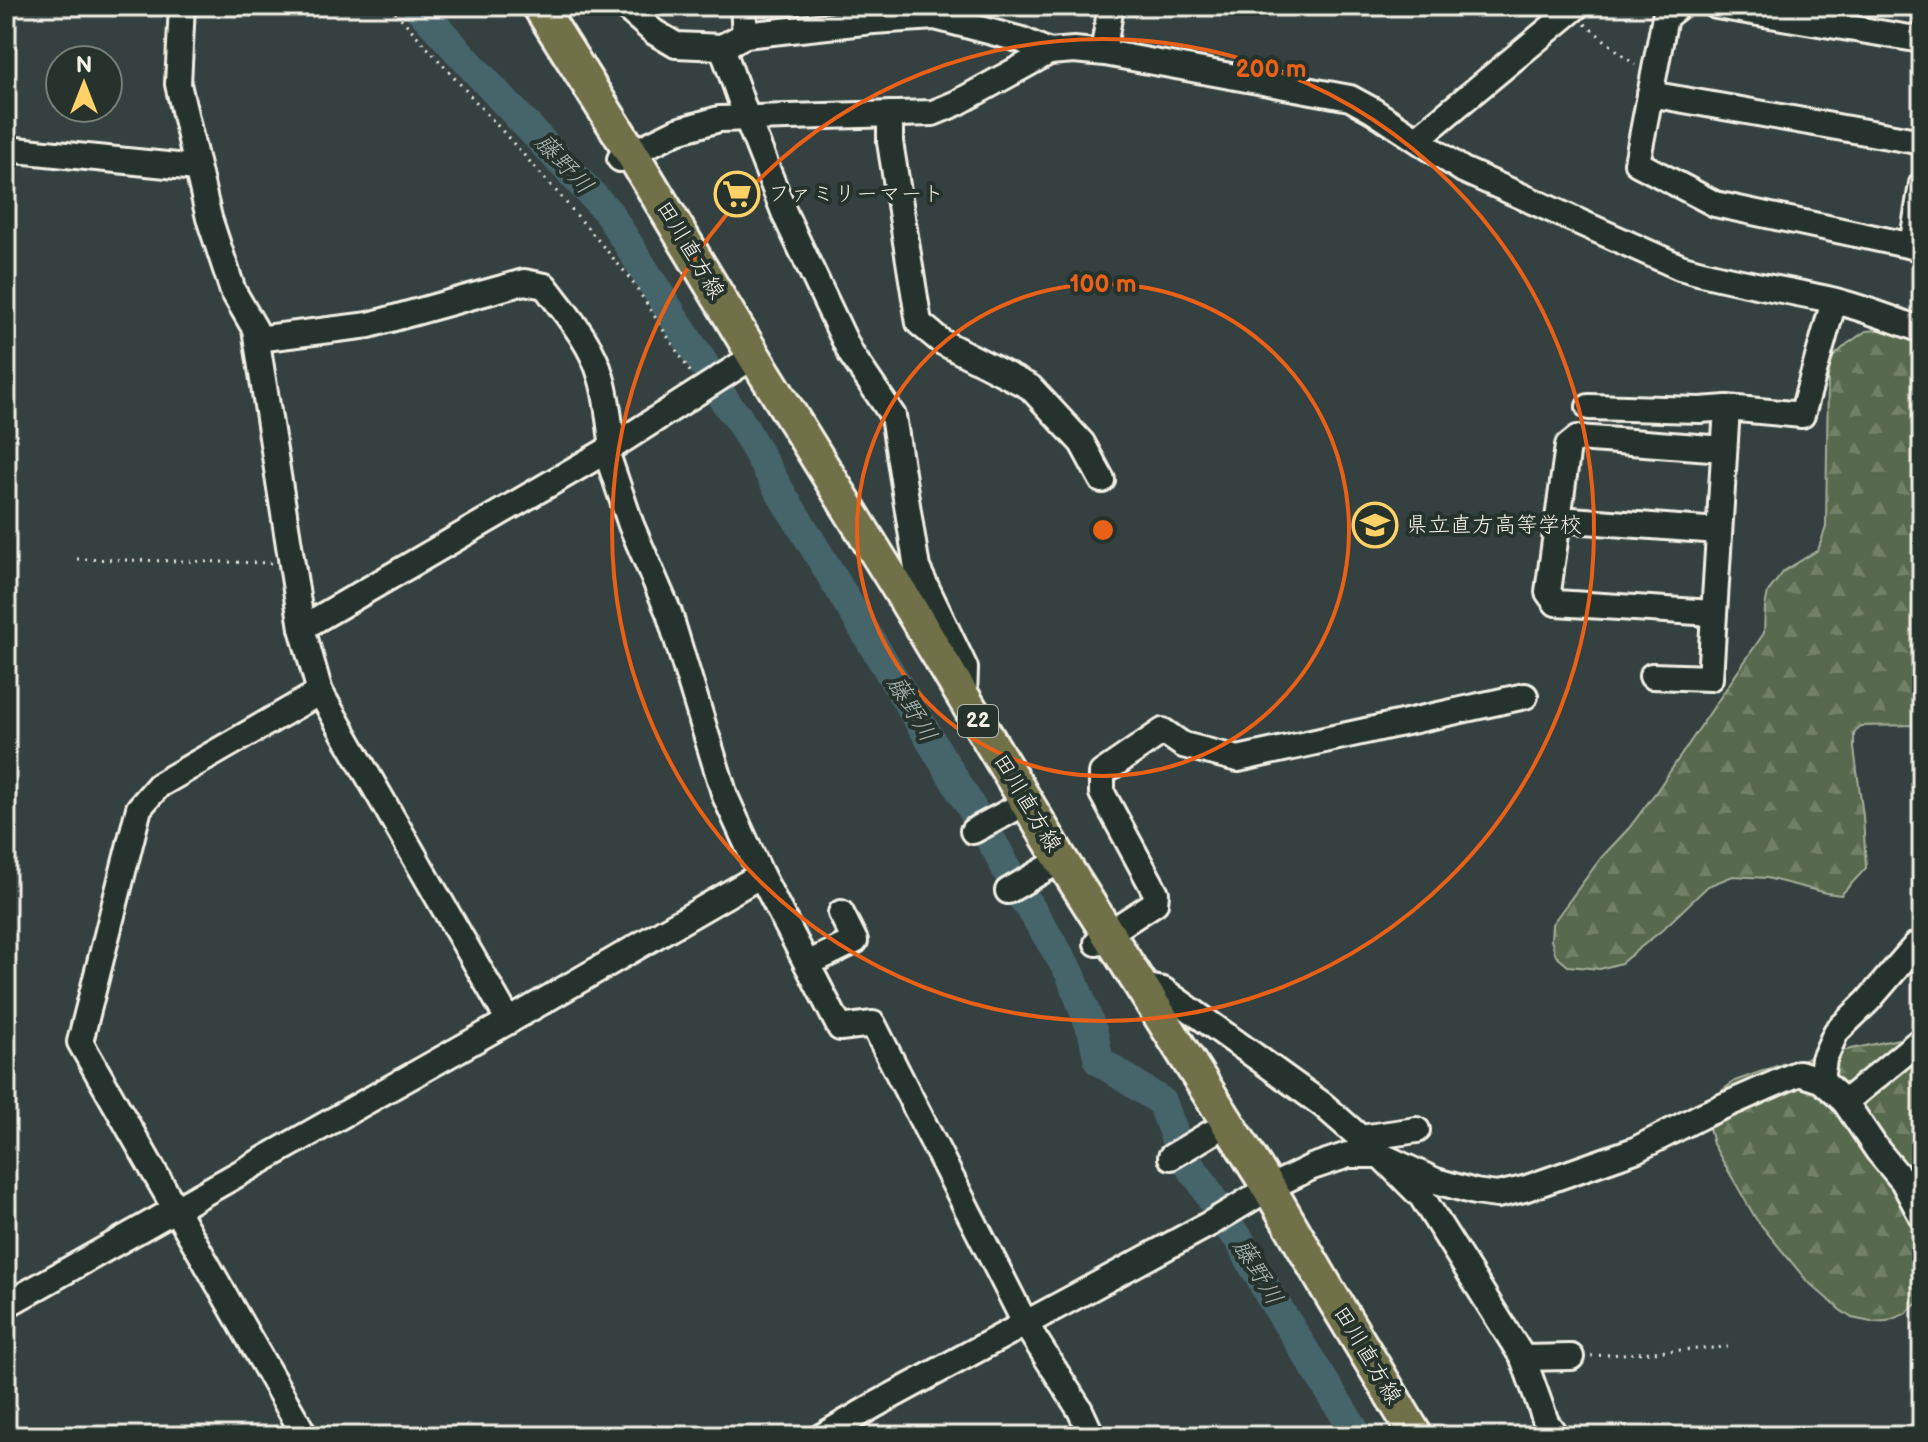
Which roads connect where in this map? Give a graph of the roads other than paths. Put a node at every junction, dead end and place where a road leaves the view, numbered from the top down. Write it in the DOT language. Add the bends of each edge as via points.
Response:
graph roads {
  1 [pos="524,6"];
  2 [pos="539,6"];
  3 [pos="624,6"];
  4 [pos="743,6"];
  5 [pos="1111,6"];
  6 [pos="1679,6"];
  7 [pos="1716,6"];
  8 [pos="182,8"];
  9 [pos="1573,9"];
  10 [pos="745,35"];
  11 [pos="1922,40"];
  12 [pos="1105,41"];
  13 [pos="722,47"];
  14 [pos="1049,52"];
  15 [pos="1652,85"];
  16 [pos="890,114"];
  17 [pos="747,118"];
  18 [pos="1417,139"];
  19 [pos="1922,142"];
  20 [pos="6,149"];
  21 [pos="625,156"];
  22 [pos="197,168"];
  23 [pos="1922,184"];
  24 [pos="1834,301"];
  25 [pos="1922,330"];
  26 [pos="257,339"];
  27 [pos="747,360"];
  28 [pos="1589,407"];
  29 [pos="1727,408"];
  30 [pos="609,449"];
  31 [pos="1724,449"];
  32 [pos="1102,480"];
  33 [pos="1558,519"];
  34 [pos="1719,531"];
  35 [pos="1713,613"];
  36 [pos="302,628"];
  37 [pos="1652,676"];
  38 [pos="320,692"];
  39 [pos="1525,696"];
  40 [pos="957,702"];
  41 [pos="1013,809"];
  42 [pos="973,831"];
  43 [pos="1048,867"];
  44 [pos="761,875"];
  45 [pos="1008,891"];
  46 [pos="841,913"];
  47 [pos="1103,938"];
  48 [pos="1922,943"];
  49 [pos="807,964"];
  50 [pos="1142,986"];
  51 [pos="509,1021"];
  52 [pos="1922,1039"];
  53 [pos="1821,1080"];
  54 [pos="1845,1102"];
  55 [pos="1417,1130"];
  56 [pos="1210,1133"];
  57 [pos="1361,1138"];
  58 [pos="1380,1155"];
  59 [pos="1171,1157"];
  60 [pos="1255,1197"];
  61 [pos="176,1209"];
  62 [pos="1922,1217"];
  63 [pos="6,1305"];
  64 [pos="1026,1325"];
  65 [pos="1571,1357"];
  66 [pos="1523,1358"];
  67 [pos="305,1436"];
  68 [pos="822,1436"];
  69 [pos="1092,1436"];
  70 [pos="1395,1436"];
  71 [pos="1416,1436"];
  72 [pos="1556,1436"];
  1 -- 21 [label="main road, 田川直方線 / 22"];
  2 -- 21 [label="main road, 田川直方線 / 22"];
  3 -- 13 [label="street" via="676,45"];
  4 -- 10 [label="street"];
  5 -- 12 [label="street"];
  6 -- 15 [label="street" via="1665,17"];
  7 -- 11 [label="street"];
  8 -- 22 [label="street" via="178,84"];
  9 -- 18 [label="street"];
  10 -- 13 [label="street"];
  10 -- 14 [label="street" via="935,17"];
  13 -- 17 [label="street"];
  14 -- 16 [label="street" via="933,113"];
  14 -- 18 [label="street" via="1105,53 1350,98"];
  15 -- 19 [label="street"];
  15 -- 23 [label="street" via="1637,163 1715,204 1912,246"];
  16 -- 17 [label="street"];
  16 -- 32 [label="street" via="919,323 942,342 1030,387 1082,443"];
  17 -- 21 [label="street" via="719,119 677,131"];
  17 -- 40 [label="street" via="786,217 851,354 893,416 917,568 965,668"];
  18 -- 24 [label="street" via="1463,170 1680,267"];
  20 -- 22 [label="street"];
  21 -- 27 [label="main road, 田川直方線 / 22"];
  22 -- 26 [label="street" via="233,291"];
  24 -- 25 [label="street"];
  24 -- 29 [label="street" via="1802,415"];
  26 -- 30 [label="street" via="369,325 524,282 545,286 571,320 602,378"];
  26 -- 36 [label="street"];
  27 -- 30 [label="street"];
  27 -- 40 [label="main road, 田川直方線 / 22" via="895,583"];
  28 -- 29 [label="street"];
  29 -- 31 [label="street"];
  30 -- 36 [label="street"];
  30 -- 44 [label="street" via="631,525 669,613 725,796"];
  31 -- 33 [label="street" via="1578,438 1568,446"];
  31 -- 34 [label="street"];
  33 -- 34 [label="street"];
  33 -- 35 [label="street" via="1548,592 1556,603"];
  34 -- 35 [label="street"];
  35 -- 37 [label="street" via="1710,678"];
  36 -- 38 [label="street"];
  38 -- 51 [label="street"];
  38 -- 61 [label="street" via="159,785 139,808 80,1042"];
  39 -- 47 [label="street" via="1238,759 1183,745 1163,731 1102,773 1102,793 1156,893 1155,903"];
  40 -- 41 [label="main road, 田川直方線 / 22"];
  40 -- 47 [label="main road, 田川直方線 / 22" via="1060,858"];
  41 -- 42 [label="street"];
  41 -- 43 [label="main road, 田川直方線 / 22"];
  43 -- 45 [label="street"];
  43 -- 47 [label="main road, 田川直方線 / 22"];
  44 -- 49 [label="street"];
  44 -- 51 [label="street"];
  46 -- 49 [label="street" via="855,941"];
  47 -- 50 [label="main road, 田川直方線 / 22"];
  47 -- 56 [label="main road, 田川直方線 / 22"];
  48 -- 53 [label="street" via="1836,1032"];
  49 -- 64 [label="street" via="840,1028 873,1024"];
  50 -- 57 [label="street" via="1163,990"];
  50 -- 60 [label="main road, 田川直方線 / 22"];
  51 -- 61 [label="street"];
  52 -- 54 [label="street"];
  53 -- 54 [label="street"];
  53 -- 58 [label="street" via="1799,1073 1635,1150 1497,1195 1436,1181"];
  54 -- 62 [label="street" via="1903,1181"];
  55 -- 57 [label="street"];
  56 -- 59 [label="street"];
  56 -- 60 [label="main road, 田川直方線 / 22"];
  57 -- 58 [label="street"];
  58 -- 60 [label="street" via="1348,1155 1312,1167"];
  58 -- 66 [label="street" via="1422,1197"];
  60 -- 64 [label="street"];
  60 -- 70 [label="main road, 田川直方線 / 22"];
  60 -- 71 [label="main road, 田川直方線 / 22" via="1328,1290"];
  61 -- 63 [label="street"];
  61 -- 67 [label="street"];
  64 -- 68 [label="street"];
  64 -- 69 [label="street"];
  65 -- 66 [label="street"];
  66 -- 72 [label="street"];
}
